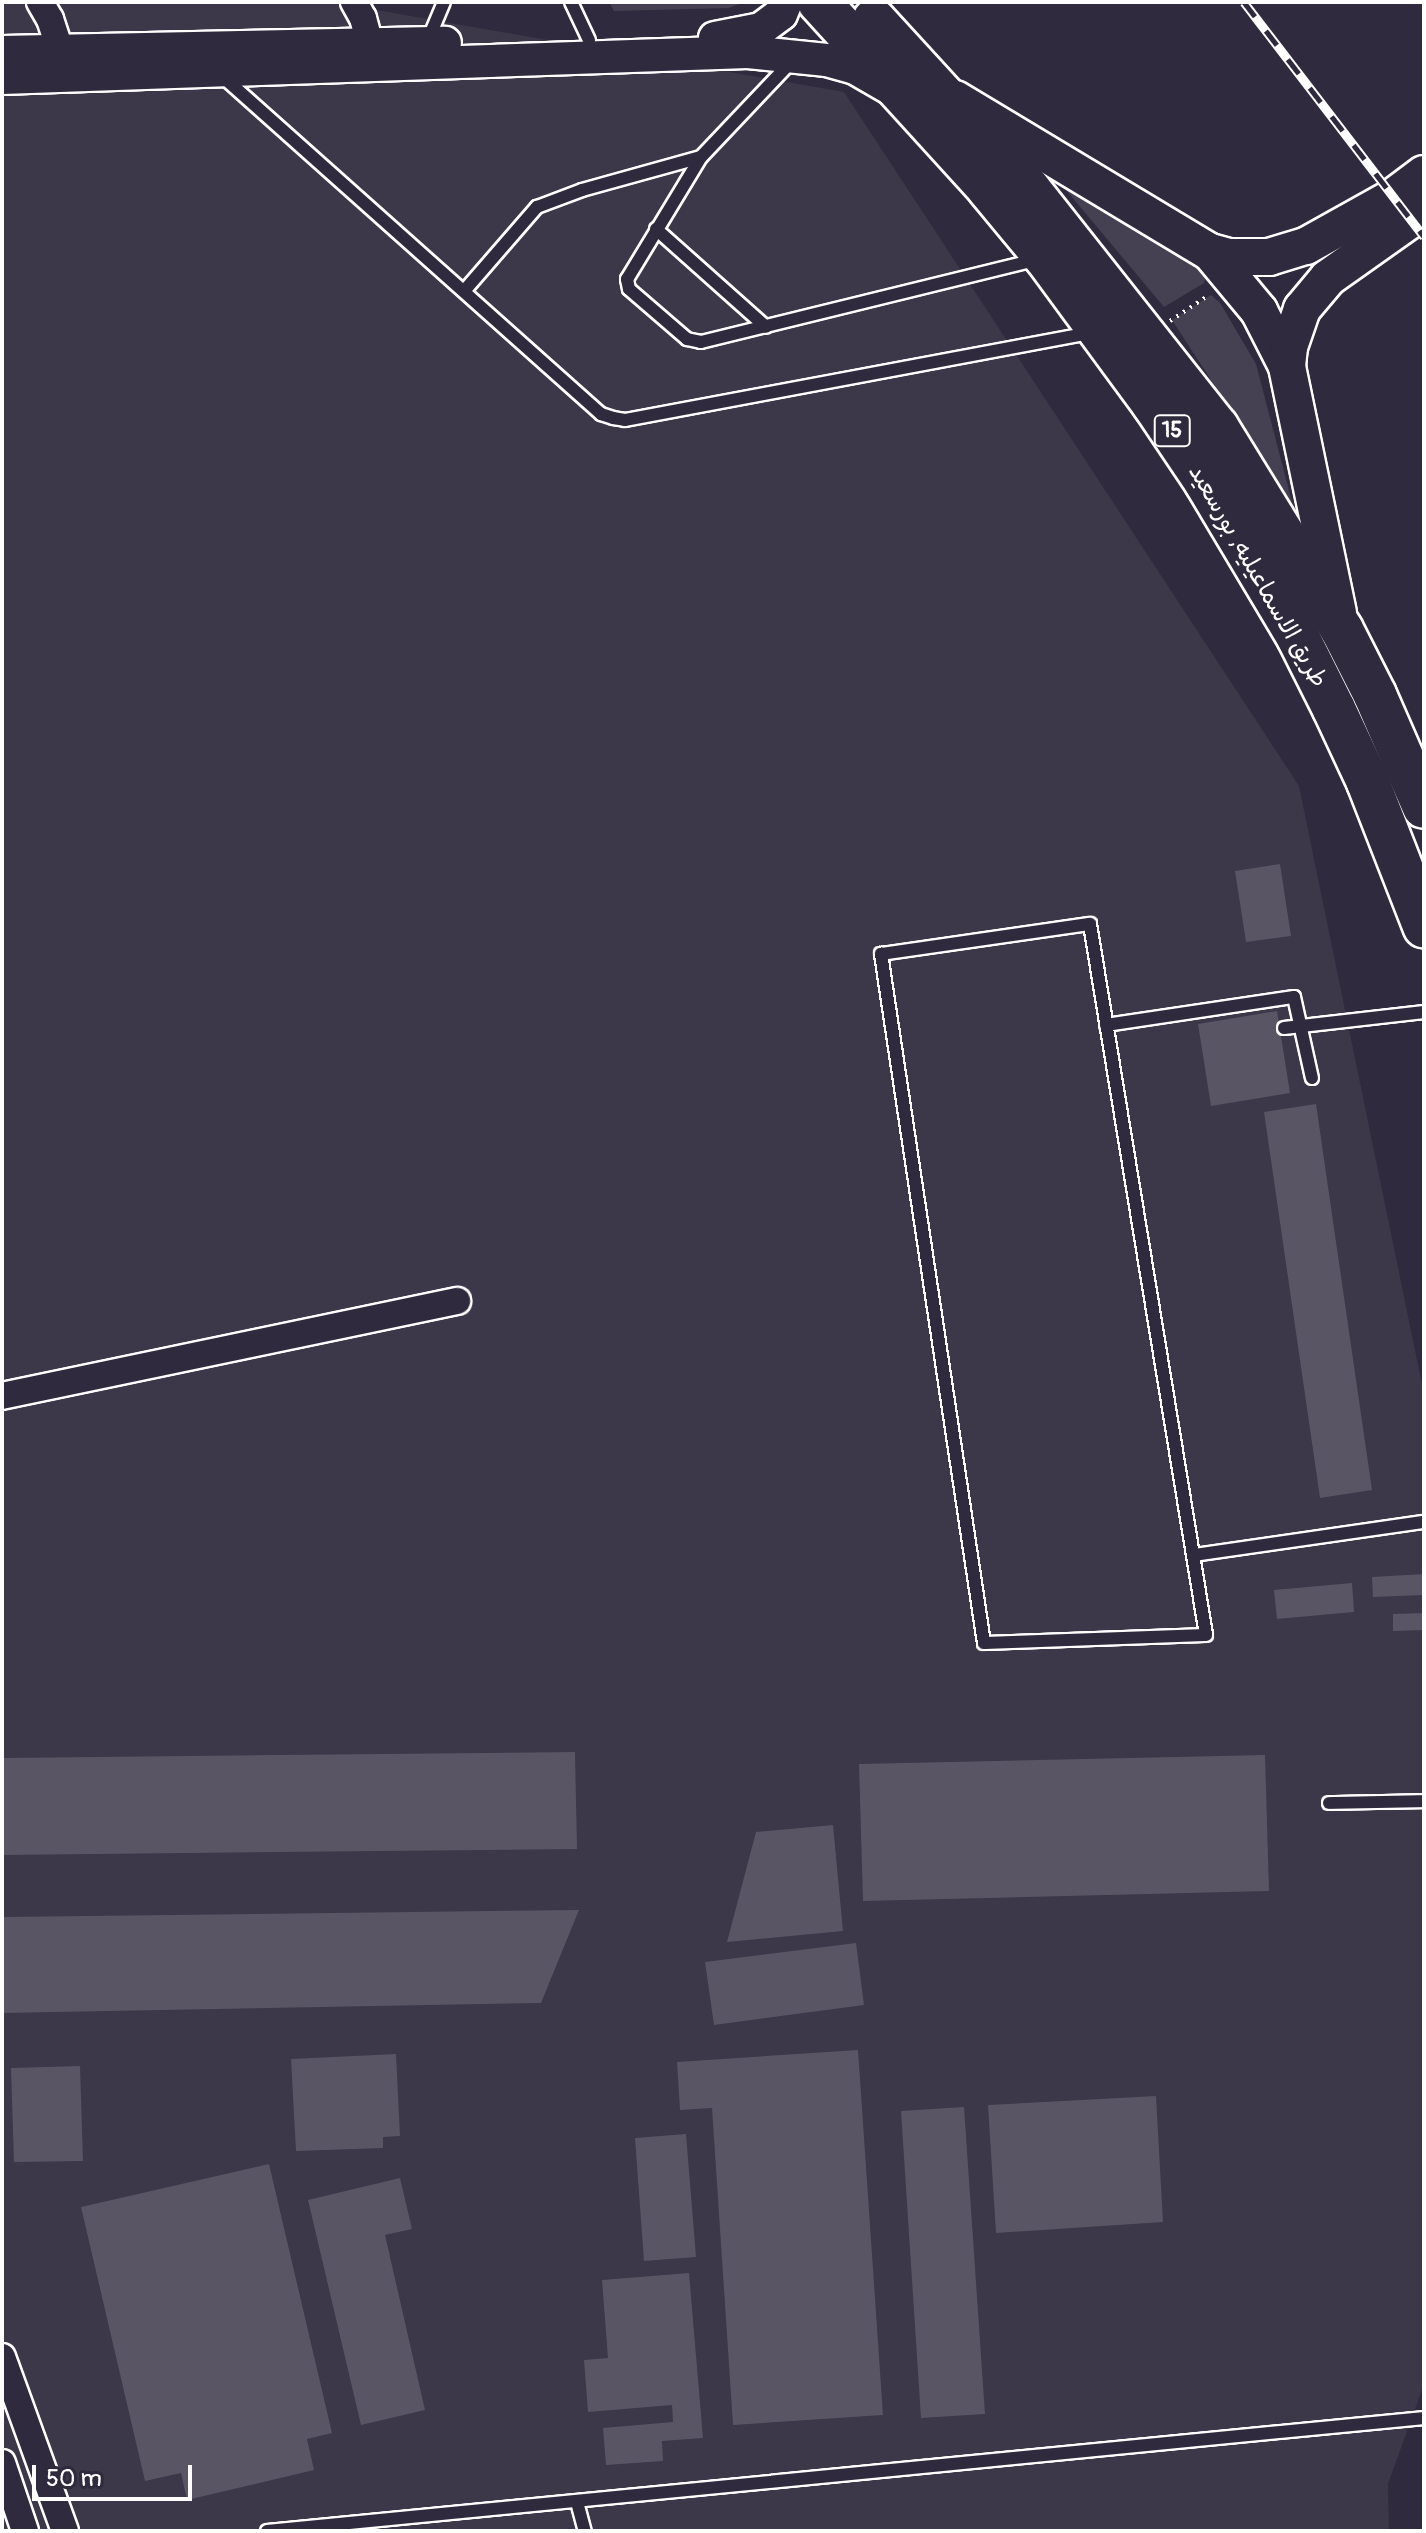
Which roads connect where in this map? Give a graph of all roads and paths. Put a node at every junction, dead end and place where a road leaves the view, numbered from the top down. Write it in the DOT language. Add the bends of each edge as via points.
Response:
graph roads {
  1 [pos="40,2"];
  2 [pos="354,2"];
  3 [pos="444,2"];
  4 [pos="571,2"];
  5 [pos="786,2"];
  6 [pos="819,2"];
  7 [pos="858,2"];
  8 [pos="427,43"];
  9 [pos="370,45"];
  10 [pos="589,48"];
  11 [pos="60,50"];
  12 [pos="2,52"];
  13 [pos="798,55"];
  14 [pos="217,71"];
  15 [pos="2,78"];
  16 [pos="927,97"];
  17 [pos="701,157"];
  18 [pos="1424,174"];
  19 [pos="1424,210"];
  20 [pos="656,229"];
  21 [pos="1210,252"];
  22 [pos="1046,258"];
  23 [pos="1235,278"];
  24 [pos="465,290"];
  25 [pos="766,327"];
  26 [pos="1101,331"];
  27 [pos="1148,335"];
  28 [pos="1287,366"];
  29 [pos="1342,630"];
  30 [pos="1424,807"];
  31 [pos="1424,926"];
  32 [pos="1424,1012"];
  33 [pos="1106,1025"];
  34 [pos="1301,1025"];
  35 [pos="1284,1028"];
  36 [pos="1312,1078"];
  37 [pos="457,1301"];
  38 [pos="2,1396"];
  39 [pos="1424,1522"];
  40 [pos="1194,1555"];
  41 [pos="1424,1801"];
  42 [pos="1329,1803"];
  43 [pos="2,2357"];
  44 [pos="1424,2418"];
  45 [pos="2,2463"];
  46 [pos="577,2502"];
  47 [pos="25,2531"];
  48 [pos="65,2531"];
  49 [pos="267,2531"];
  50 [pos="585,2531"];
  1 -- 11 [label="street"];
  2 -- 9 [label="street"];
  3 -- 8 [label="lane"];
  4 -- 10 [label="lane"];
  5 -- 10 [label="street" via="772,23 738,35"];
  6 -- 16 [label="highway, طريق الاسماعيليه, بورسعيد / 15"];
  7 -- 16 [label="highway, طريق الاسماعيليه, بورسعيد / 15"];
  8 -- 9 [label="street"];
  8 -- 10 [label="street"];
  9 -- 11 [label="street"];
  10 -- 13 [label="street"];
  10 -- 14 [label="street"];
  11 -- 12 [label="street"];
  13 -- 16 [label="street" via="855,68"];
  13 -- 17 [label="lane"];
  14 -- 15 [label="street"];
  14 -- 24 [label="lane"];
  16 -- 21 [label="main road"];
  16 -- 22 [label="highway, طريق الاسماعيليه, بورسعيد / 15"];
  16 -- 27 [label="highway, طريق الاسماعيليه, بورسعيد / 15" via="1028,188"];
  17 -- 20 [label="lane"];
  17 -- 24 [label="lane" via="537,207"];
  18 -- 21 [label="main road" via="1392,198 1288,253 1249,259"];
  19 -- 28 [label="main road" via="1314,293 1294,327"];
  20 -- 25 [label="lane"];
  20 -- 25 [label="lane" via="627,279 629,289 687,339 701,342"];
  21 -- 23 [label="main road"];
  22 -- 25 [label="lane"];
  22 -- 26 [label="highway, طريق الاسماعيليه, بورسعيد / 15"];
  23 -- 27 [label="path"];
  23 -- 28 [label="main road"];
  24 -- 26 [label="lane" via="601,414 625,420"];
  26 -- 31 [label="highway, طريق الاسماعيليه, بورسعيد / 15" via="1205,481 1298,637 1368,782"];
  27 -- 29 [label="highway, طريق الاسماعيليه, بورسعيد / 15" via="1217,427"];
  28 -- 29 [label="main road"];
  29 -- 30 [label="highway, طريق الاسماعيليه, بورسعيد / 15"];
  32 -- 34 [label="lane"];
  33 -- 34 [label="lane" via="1294,997"];
  33 -- 40 [label="lane"];
  33 -- 40 [label="lane" via="1090,924 881,954 984,1643 1206,1635"];
  34 -- 35 [label="lane"];
  34 -- 36 [label="lane"];
  37 -- 38 [label="street"];
  39 -- 40 [label="lane"];
  41 -- 42 [label="lane"];
  43 -- 48 [label="street"];
  44 -- 46 [label="lane"];
  45 -- 47 [label="street"];
  46 -- 49 [label="lane"];
  46 -- 50 [label="lane"];
}
